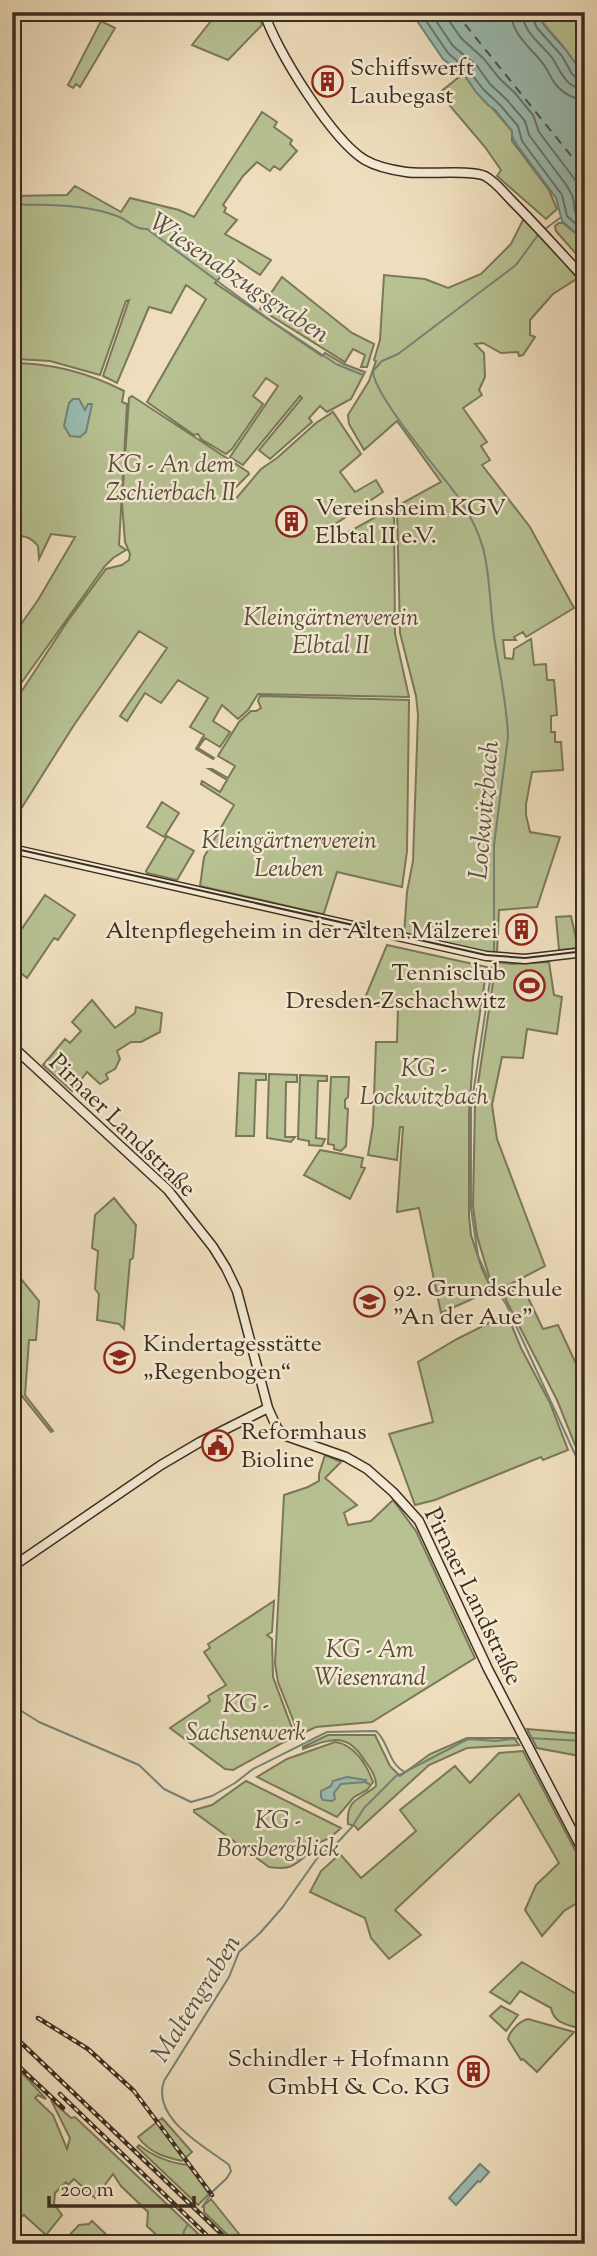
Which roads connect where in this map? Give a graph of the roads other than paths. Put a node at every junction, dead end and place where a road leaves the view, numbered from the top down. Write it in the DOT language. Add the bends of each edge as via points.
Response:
graph roads {
  1 [pos="264,12"];
  2 [pos="585,279"];
  3 [pos="585,604"];
  4 [pos="585,617"];
  5 [pos="12,849"];
  6 [pos="585,952"];
  7 [pos="12,1046"];
  8 [pos="268,1408"];
  9 [pos="12,1567"];
  10 [pos="585,1855"];
  1 -- 2 [label="street" via="277,44 313,100 361,158 398,171 484,176"];
  3 -- 4 [label="street"];
  5 -- 6 [label="street" via="486,956 536,959"];
  7 -- 8 [label="street, Pirnaer Landstraße" via="167,1190 213,1247 237,1291"];
  8 -- 9 [label="street" via="160,1465"];
  8 -- 10 [label="street, Pirnaer Landstraße" via="274,1424 286,1436 355,1461 410,1509"];
}
